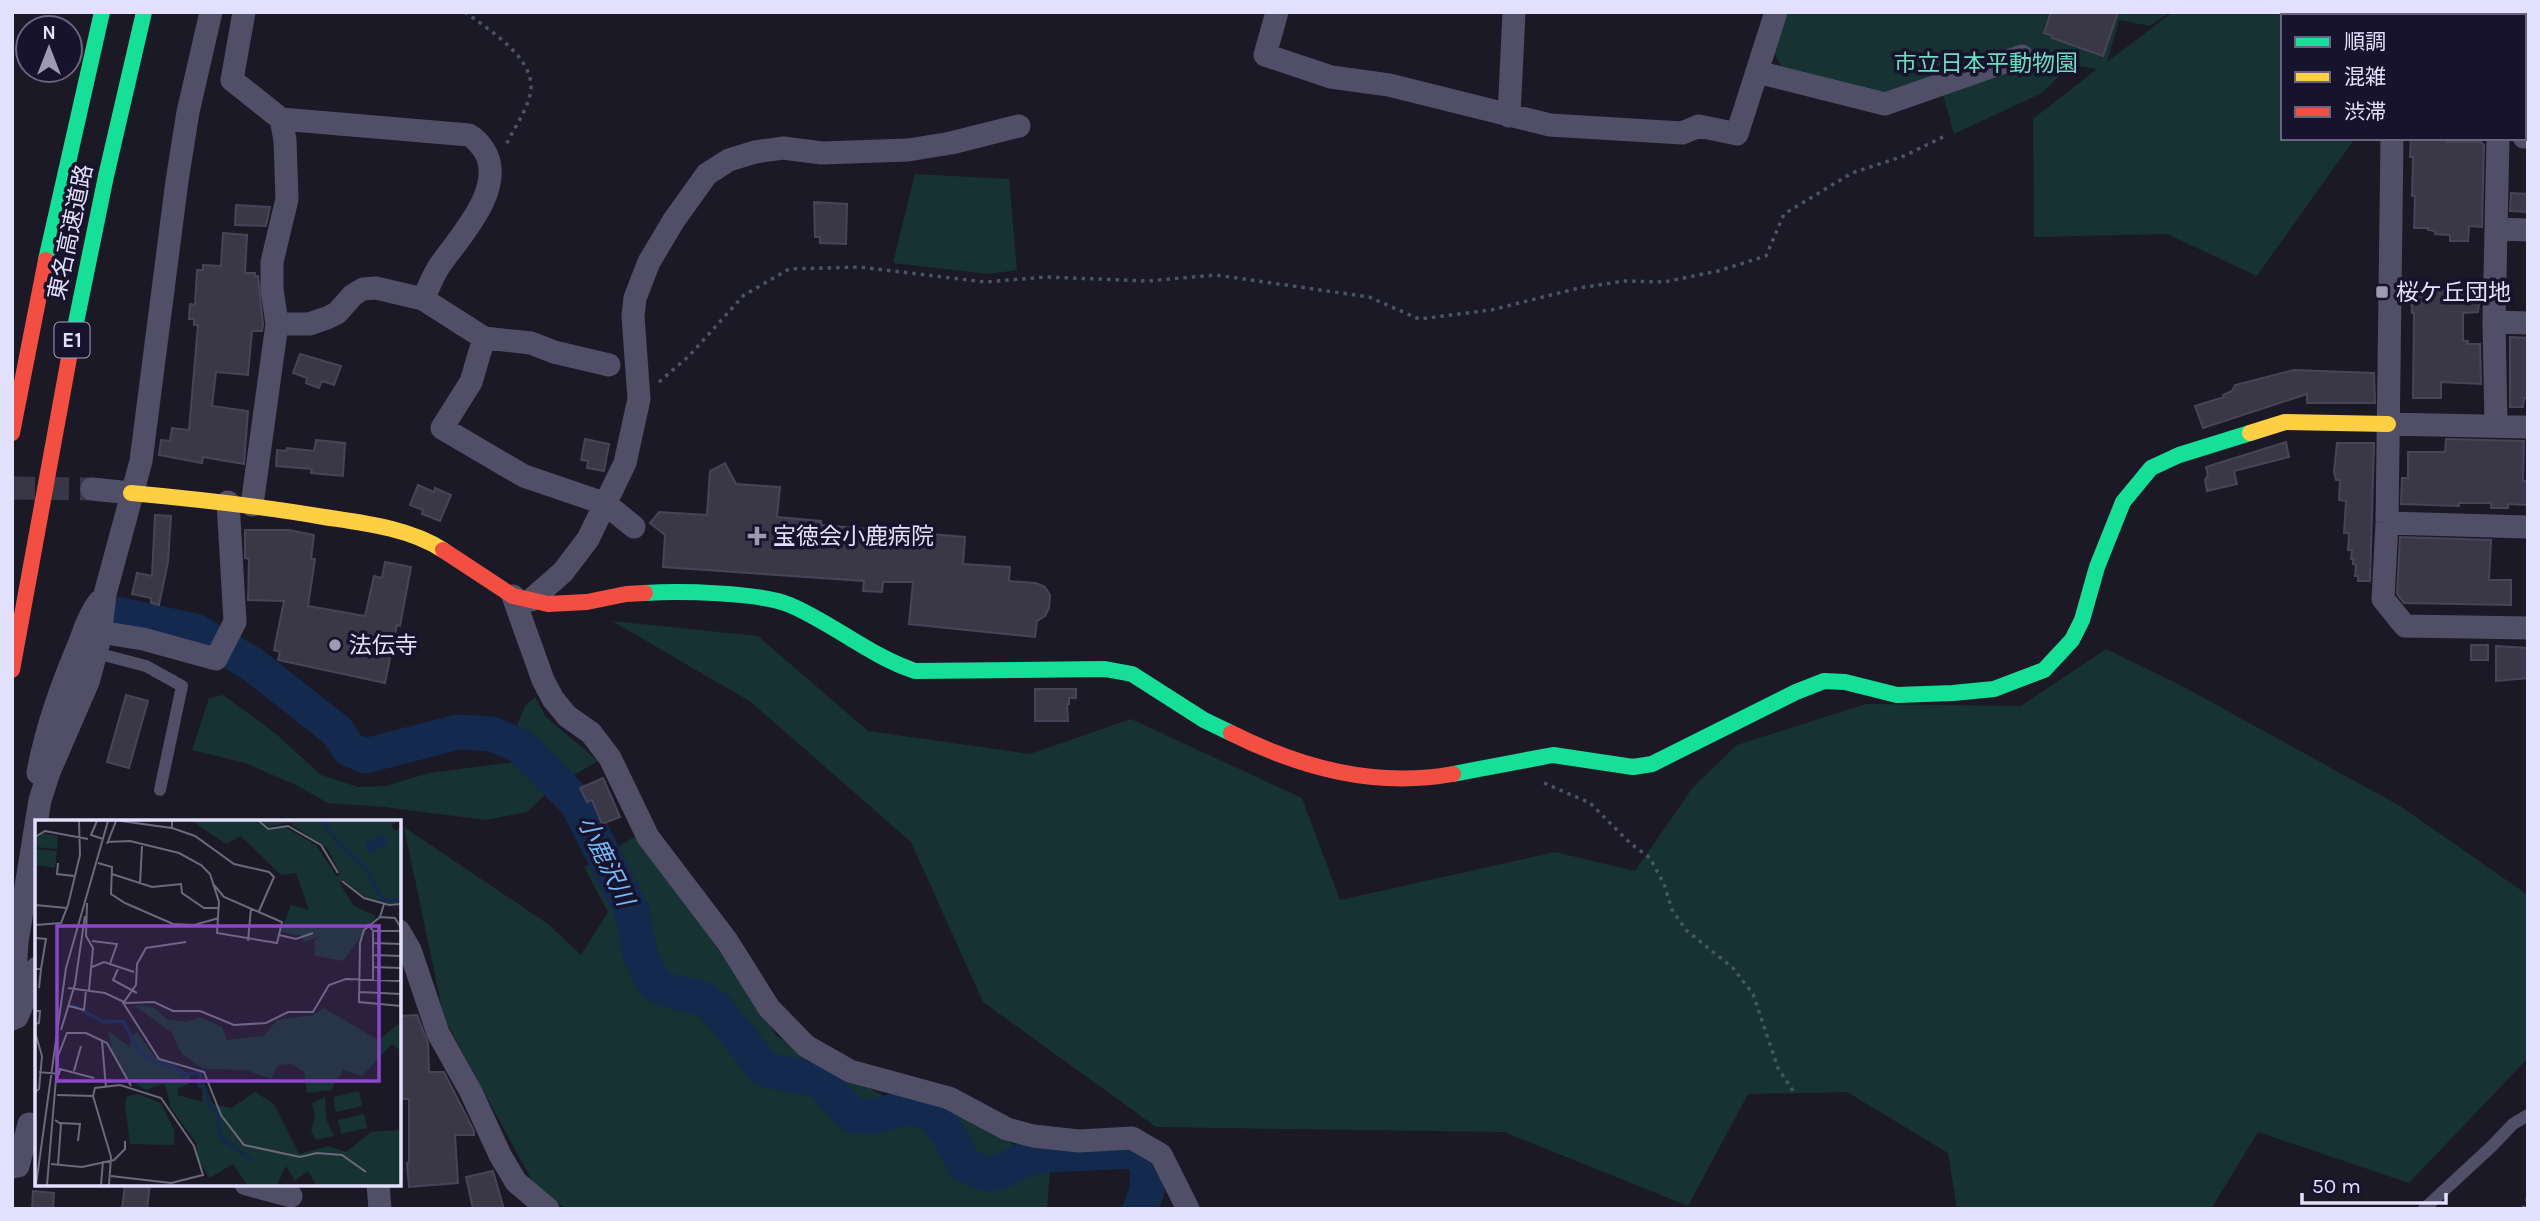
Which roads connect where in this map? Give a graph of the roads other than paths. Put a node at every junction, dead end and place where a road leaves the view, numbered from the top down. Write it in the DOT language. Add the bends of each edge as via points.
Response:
graph roads {
  1 [pos="102,12"];
  2 [pos="144,12"];
  3 [pos="211,12"];
  4 [pos="244,12"];
  5 [pos="1277,12"];
  6 [pos="1514,12"];
  7 [pos="1776,12"];
  8 [pos="2022,56"];
  9 [pos="1757,72"];
  10 [pos="1509,116"];
  11 [pos="281,119"];
  12 [pos="1019,125"];
  13 [pos="2392,140"];
  14 [pos="2498,140"];
  15 [pos="2496,229"];
  16 [pos="2528,230"];
  17 [pos="423,299"];
  18 [pos="2494,322"];
  19 [pos="2528,323"];
  20 [pos="277,324"];
  21 [pos="484,338"];
  22 [pos="609,365"];
  23 [pos="2388,424"];
  24 [pos="2496,426"];
  25 [pos="2528,427"];
  26 [pos="12,433"];
  27 [pos="92,489"];
  28 [pos="131,493"];
  29 [pos="228,502"];
  30 [pos="606,504"];
  31 [pos="253,505"];
  32 [pos="2387,523"];
  33 [pos="634,527"];
  34 [pos="2528,527"];
  35 [pos="105,594"];
  36 [pos="522,598"];
  37 [pos="2528,628"];
  38 [pos="98,642"];
  39 [pos="12,670"];
  40 [pos="160,790"];
  41 [pos="36,820"];
  42 [pos="35,829"];
  43 [pos="23,897"];
  44 [pos="401,934"];
  45 [pos="35,974"];
  46 [pos="12,1019"];
  47 [pos="12,1027"];
  48 [pos="2528,1115"];
  49 [pos="35,1126"];
  50 [pos="12,1167"];
  51 [pos="254,1186"];
  52 [pos="378,1186"];
  53 [pos="291,1196"];
  54 [pos="380,1209"];
  55 [pos="548,1209"];
  56 [pos="1188,1209"];
  57 [pos="2424,1209"];
  1 -- 26 [label="main road, 東名高速道路 / E1"];
  2 -- 39 [label="main road, 東名高速道路 / E1" via="73,334"];
  3 -- 28 [label="street" via="186,123 141,461"];
  4 -- 11 [label="street" via="232,80"];
  5 -- 10 [label="street" via="1265,55 1331,77 1389,85"];
  6 -- 10 [label="street"];
  7 -- 9 [label="street"];
  8 -- 9 [label="street" via="1885,104"];
  9 -- 10 [label="street" via="1737,134 1699,127 1682,133 1550,125"];
  11 -- 17 [label="street" via="476,139 492,172 478,212 438,268"];
  11 -- 20 [label="street" via="287,199 272,262"];
  12 -- 30 [label="street" via="951,144 908,150 822,153 783,148 755,152 729,160 707,174 649,262 635,298 639,399 625,463"];
  13 -- 23 [label="street"];
  14 -- 15 [label="street"];
  15 -- 16 [label="street"];
  15 -- 18 [label="street"];
  17 -- 20 [label="street" via="363,289 327,318 309,324"];
  17 -- 21 [label="street"];
  18 -- 19 [label="street"];
  18 -- 24 [label="street"];
  20 -- 31 [label="street"];
  21 -- 22 [label="street" via="531,343"];
  21 -- 30 [label="street" via="471,382 442,428 524,476"];
  23 -- 24 [label="street"];
  23 -- 32 [label="street"];
  23 -- 36 [label="main road" via="2285,422 2151,468 2123,502 2072,640 2044,670 1994,689 1953,694 1897,695 1824,681 1670,757 1633,767 1553,755 1447,775 1402,779 1352,776 1259,747 1204,720 1132,674 1105,669 904,668 770,599 674,591 563,604"];
  24 -- 25 [label="street"];
  27 -- 28 [label="street"];
  28 -- 29 [label="main road"];
  28 -- 35 [label="street"];
  29 -- 31 [label="main road"];
  29 -- 38 [label="street" via="234,622 216,659 163,644"];
  30 -- 33 [label="street"];
  30 -- 36 [label="street" via="563,572"];
  31 -- 36 [label="main road" via="406,533 430,542"];
  32 -- 34 [label="street"];
  32 -- 37 [label="street" via="2383,599 2405,626"];
  35 -- 38 [label="street"];
  35 -- 43 [label="street" via="93,611 50,722 30,819"];
  36 -- 56 [label="street" via="543,680 553,699 591,733 610,758 648,837 727,941 769,1008 806,1046 850,1071 949,1098 1007,1129 1080,1141 1132,1138 1161,1155"];
  38 -- 40 [label="lane" via="182,686"];
  38 -- 41 [label="street" via="88,682 49,772"];
  42 -- 43 [label="street"];
  43 -- 46 [label="street"];
  44 -- 55 [label="street" via="438,1033 500,1155 516,1182"];
  45 -- 47 [label="street"];
  48 -- 57 [label="lane"];
  49 -- 50 [label="street" via="29,1124 18,1166"];
  51 -- 53 [label="street"];
  52 -- 54 [label="street"];
}
